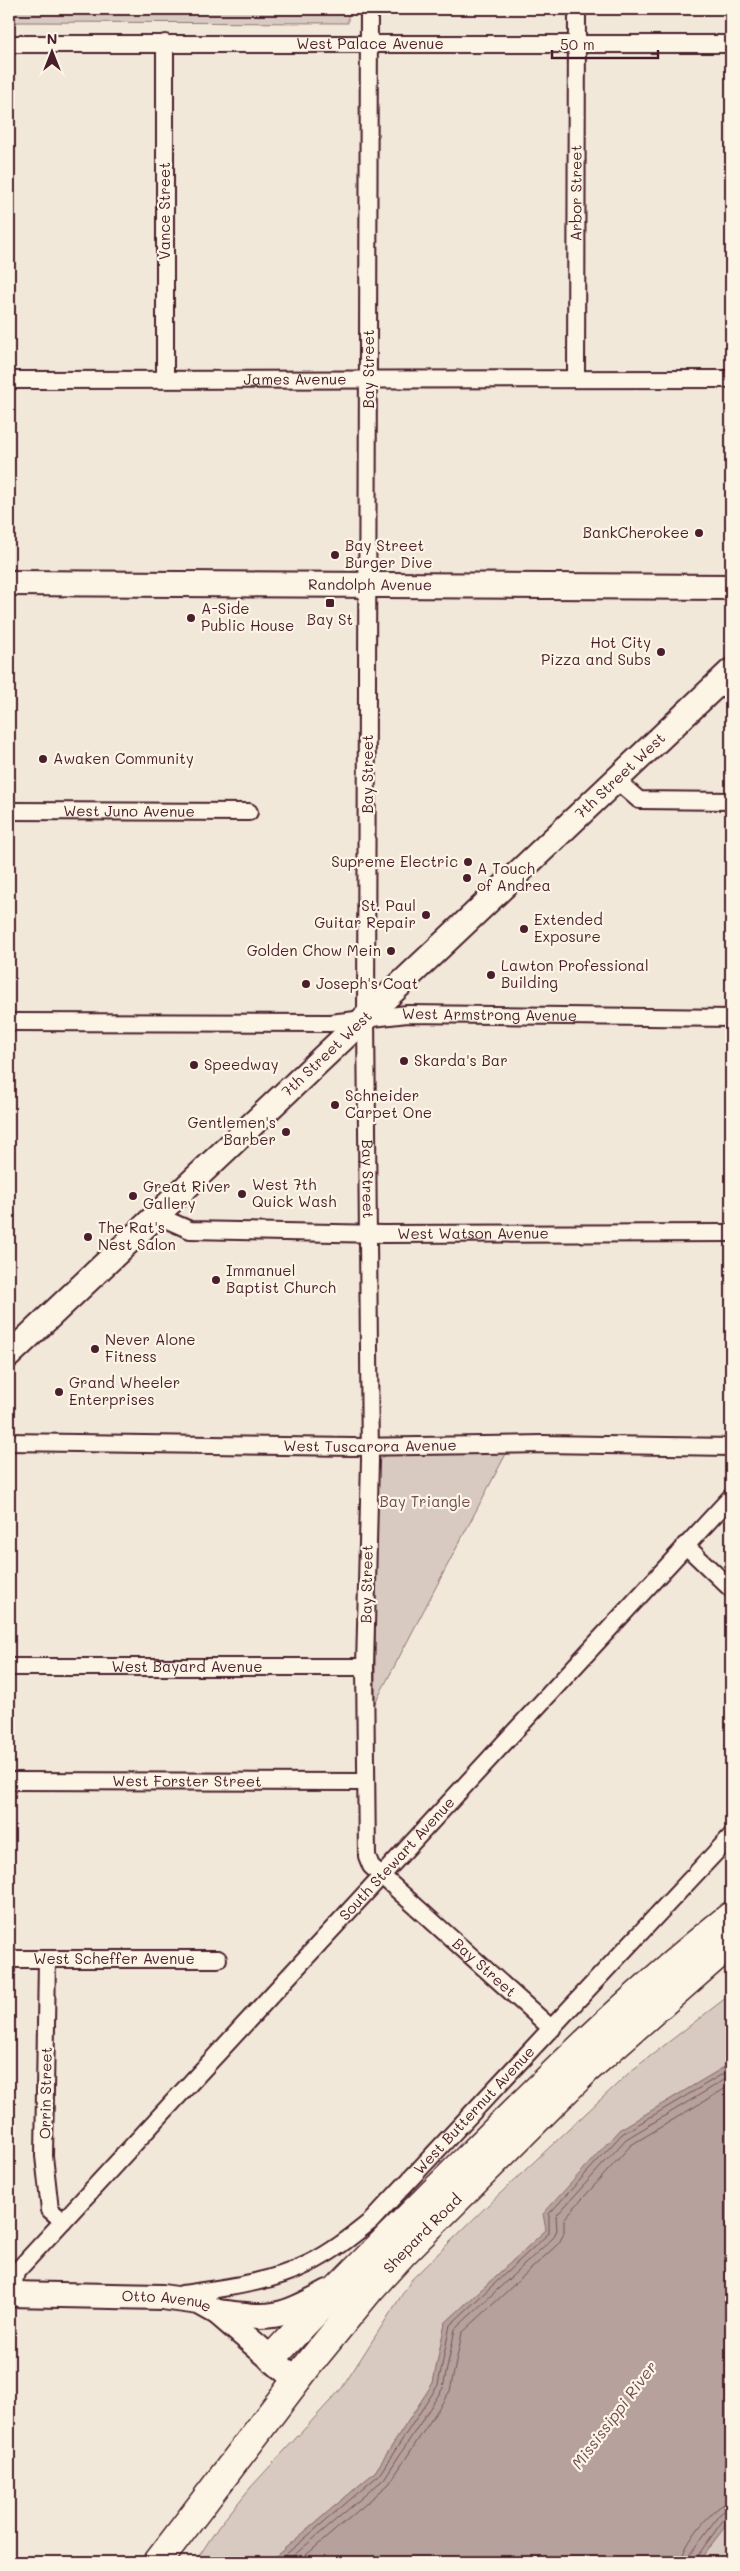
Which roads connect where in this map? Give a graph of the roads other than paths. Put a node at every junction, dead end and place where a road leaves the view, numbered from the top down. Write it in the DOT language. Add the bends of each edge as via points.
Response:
graph roads {
  1 [pos="369,9"];
  2 [pos="577,9"];
  3 [pos="165,43"];
  4 [pos="9,44"];
  5 [pos="369,44"];
  6 [pos="577,44"];
  7 [pos="731,44"];
  8 [pos="576,378"];
  9 [pos="165,379"];
  10 [pos="370,379"];
  11 [pos="731,379"];
  12 [pos="9,380"];
  13 [pos="9,583"];
  14 [pos="369,584"];
  15 [pos="731,587"];
  16 [pos="731,671"];
  17 [pos="616,780"];
  18 [pos="731,801"];
  19 [pos="9,812"];
  20 [pos="249,812"];
  21 [pos="366,1018"];
  22 [pos="731,1018"];
  23 [pos="9,1022"];
  24 [pos="158,1216"];
  25 [pos="367,1233"];
  26 [pos="731,1233"];
  27 [pos="9,1356"];
  28 [pos="9,1442"];
  29 [pos="369,1447"];
  30 [pos="731,1448"];
  31 [pos="731,1497"];
  32 [pos="686,1545"];
  33 [pos="731,1589"];
  34 [pos="9,1667"];
  35 [pos="366,1667"];
  36 [pos="9,1781"];
  37 [pos="365,1782"];
  38 [pos="731,1836"];
  39 [pos="382,1876"];
  40 [pos="731,1916"];
  41 [pos="731,1943"];
  42 [pos="9,1959"];
  43 [pos="218,1959"];
  44 [pos="47,1960"];
  45 [pos="552,2029"];
  46 [pos="63,2221"];
  47 [pos="9,2286"];
  48 [pos="336,2287"];
  49 [pos="9,2294"];
  50 [pos="162,2296"];
  51 [pos="217,2312"];
  52 [pos="272,2358"];
  53 [pos="296,2380"];
  54 [pos="158,2562"];
  1 -- 5 [label="street, Bay Street"];
  2 -- 6 [label="street, Arbor Street"];
  3 -- 4 [label="street, West Palace Avenue"];
  3 -- 5 [label="street, West Palace Avenue"];
  3 -- 9 [label="street, Vance Street"];
  5 -- 6 [label="street, West Palace Avenue"];
  5 -- 10 [label="street, Bay Street"];
  6 -- 7 [label="street, West Palace Avenue"];
  6 -- 8 [label="street, Arbor Street"];
  8 -- 10 [label="street, James Avenue"];
  8 -- 11 [label="street, James Avenue"];
  9 -- 10 [label="street, James Avenue"];
  9 -- 12 [label="street, James Avenue"];
  10 -- 14 [label="street, Bay Street"];
  13 -- 14 [label="street, Randolph Avenue"];
  14 -- 15 [label="street, Randolph Avenue"];
  14 -- 21 [label="street, Bay Street"];
  16 -- 17 [label="street, 7th Street West"];
  17 -- 18 [label="street" via="639,800"];
  17 -- 21 [label="street, 7th Street West"];
  19 -- 20 [label="street, West Juno Avenue"];
  21 -- 22 [label="street, West Armstrong Avenue" via="407,1014"];
  21 -- 23 [label="street, West Armstrong Avenue" via="312,1023"];
  21 -- 24 [label="street, 7th Street West"];
  21 -- 25 [label="street, Bay Street"];
  24 -- 25 [label="street, West Watson Avenue" via="190,1230"];
  24 -- 27 [label="street, 7th Street West"];
  25 -- 26 [label="street, West Watson Avenue"];
  25 -- 29 [label="street, Bay Street"];
  28 -- 29 [label="street, West Tuscarora Avenue"];
  29 -- 30 [label="street, West Tuscarora Avenue" via="542,1444"];
  29 -- 35 [label="street, Bay Street"];
  31 -- 32 [label="street, South Stewart Avenue"];
  32 -- 33 [label="street"];
  32 -- 39 [label="street, South Stewart Avenue"];
  34 -- 35 [label="street, West Bayard Avenue"];
  35 -- 37 [label="street, Bay Street"];
  36 -- 37 [label="street, West Forster Street"];
  37 -- 39 [label="street, Bay Street" via="367,1856 371,1866"];
  38 -- 45 [label="street, West Butternut Avenue"];
  39 -- 45 [label="street, Bay Street"];
  39 -- 46 [label="street, South Stewart Avenue"];
  40 -- 48 [label="highway, Shepard Road" via="611,2017"];
  41 -- 53 [label="highway, Shepard Road" via="632,2028 540,2115 377,2281"];
  42 -- 44 [label="street, West Scheffer Avenue"];
  43 -- 44 [label="street, West Scheffer Avenue"];
  44 -- 46 [label="street, Orrin Street" via="44,2156 50,2210"];
  45 -- 50 [label="street, West Butternut Avenue" via="371,2222 335,2248 308,2264 266,2279"];
  46 -- 47 [label="street, South Stewart Avenue" via="16,2272 14,2283"];
  48 -- 51 [label="street" via="280,2316 262,2318"];
  48 -- 52 [label="highway, Shepard Road"];
  49 -- 50 [label="street, Otto Avenue"];
  50 -- 51 [label="street, Otto Avenue" via="199,2302"];
  51 -- 52 [label="street, Otto Avenue"];
  52 -- 53 [label="street, Otto Avenue"];
  53 -- 54 [label="highway, Shepard Road"];
}
